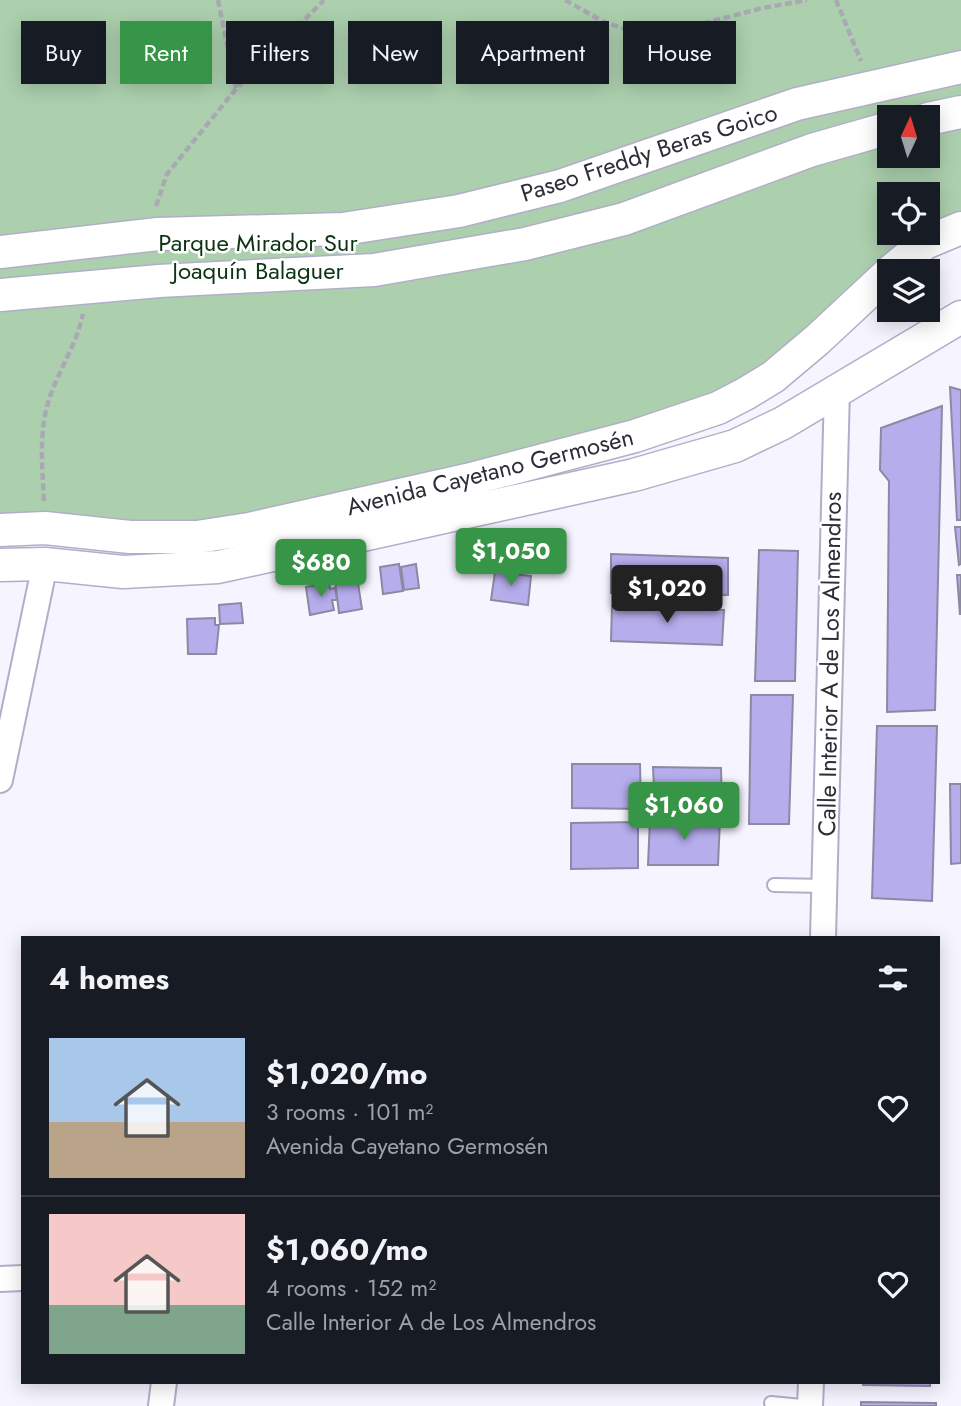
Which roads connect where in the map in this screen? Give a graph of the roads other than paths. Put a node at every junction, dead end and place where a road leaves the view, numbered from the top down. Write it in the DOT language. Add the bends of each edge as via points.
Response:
graph roads {
  1 [pos="961,67"];
  2 [pos="961,113"];
  3 [pos="940,117"];
  4 [pos="877,131"];
  5 [pos="961,228"];
  6 [pos="158,234"];
  7 [pos="0,252"];
  8 [pos="906,259"];
  9 [pos="159,281"];
  10 [pos="877,284"];
  11 [pos="0,295"];
  12 [pos="961,317"];
  13 [pos="837,389"];
  14 [pos="0,530"];
  15 [pos="45,564"];
  16 [pos="0,565"];
  17 [pos="0,780"];
  18 [pos="774,885"];
  19 [pos="824,886"];
  20 [pos="823,936"];
  21 [pos="21,1278"];
  22 [pos="0,1279"];
  23 [pos="164,1384"];
  24 [pos="811,1384"];
  25 [pos="771,1404"];
  26 [pos="161,1406"];
  27 [pos="802,1406"];
  28 [pos="810,1406"];
  1 -- 6 [label="street, Paseo Freddy Beras Goico" via="797,104 560,186 459,211 343,229"];
  2 -- 3 [label="street"];
  4 -- 9 [label="street, Paseo Freddy Beras Goico" via="812,150 624,219 526,244 374,270"];
  5 -- 8 [label="street, Avenida Cayetano Germosén" via="925,243"];
  6 -- 7 [label="street, Paseo Freddy Beras Goico"];
  6 -- 9 [label="street"];
  9 -- 11 [label="street, Paseo Freddy Beras Goico"];
  10 -- 14 [label="street, Avenida Cayetano Germosén" via="773,377 718,408 635,436 249,529 173,538 45,528"];
  12 -- 13 [label="street, Avenida Cayetano Germosén"];
  13 -- 15 [label="street, Avenida Cayetano Germosén" via="735,446 634,475 218,567 123,572"];
  13 -- 19 [label="street, Calle Interior A de Los Almendros"];
  15 -- 16 [label="street, Avenida Cayetano Germosén"];
  15 -- 17 [label="street"];
  18 -- 19 [label="lane"];
  19 -- 20 [label="street, Calle Interior A de Los Almendros"];
  21 -- 22 [label="street"];
  23 -- 26 [label="street"];
  24 -- 28 [label="street"];
  25 -- 27 [label="lane"];
}
